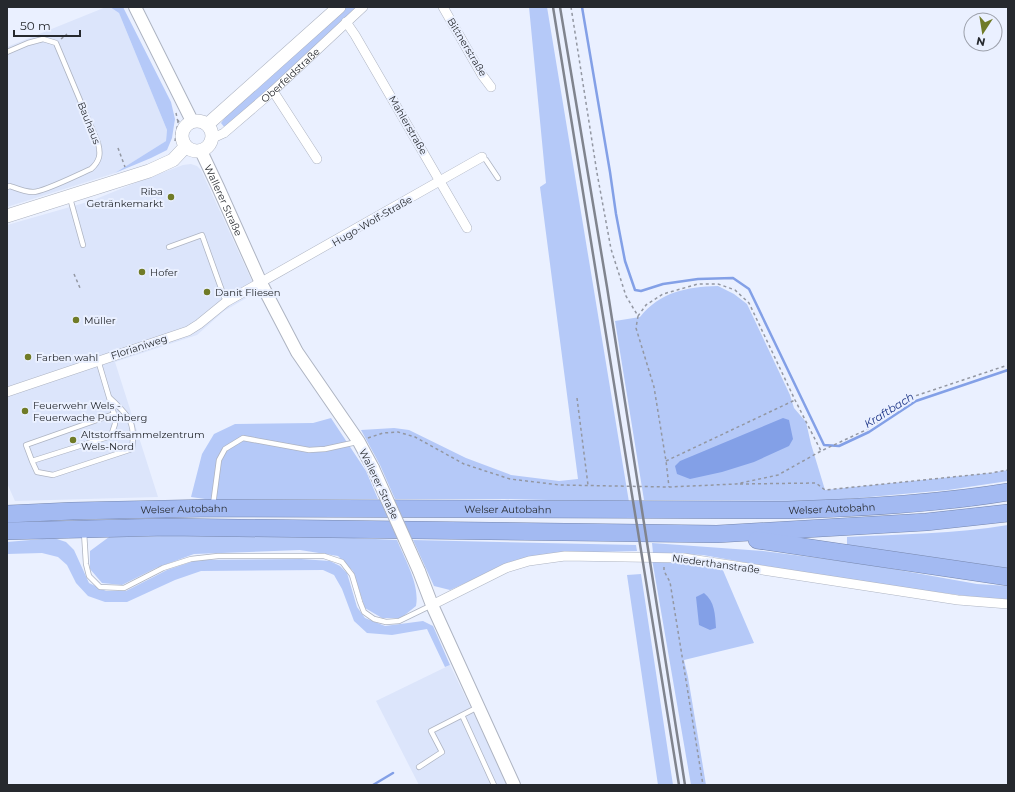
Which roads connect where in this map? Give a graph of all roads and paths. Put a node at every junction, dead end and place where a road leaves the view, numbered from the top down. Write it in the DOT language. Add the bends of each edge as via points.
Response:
graph roads {
  1 [pos="135,7"];
  2 [pos="338,7"];
  3 [pos="363,7"];
  4 [pos="443,7"];
  5 [pos="571,7"];
  6 [pos="346,22"];
  7 [pos="7,52"];
  8 [pos="491,87"];
  9 [pos="273,91"];
  10 [pos="190,118"];
  11 [pos="208,124"];
  12 [pos="213,138"];
  13 [pos="181,145"];
  14 [pos="118,148"];
  15 [pos="201,151"];
  16 [pos="482,157"];
  17 [pos="317,159"];
  18 [pos="127,171"];
  19 [pos="498,178"];
  20 [pos="441,181"];
  21 [pos="8,186"];
  22 [pos="69,196"];
  23 [pos="7,216"];
  24 [pos="467,228"];
  25 [pos="83,245"];
  26 [pos="169,247"];
  27 [pos="74,274"];
  28 [pos="261,283"];
  29 [pos="80,288"];
  30 [pos="226,302"];
  31 [pos="638,316"];
  32 [pos="98,360"];
  33 [pos="1008,365"];
  34 [pos="7,392"];
  35 [pos="109,397"];
  36 [pos="577,398"];
  37 [pos="795,400"];
  38 [pos="114,414"];
  39 [pos="358,442"];
  40 [pos="821,451"];
  41 [pos="32,461"];
  42 [pos="666,461"];
  43 [pos="1008,470"];
  44 [pos="736,484"];
  45 [pos="588,486"];
  46 [pos="669,488"];
  47 [pos="1008,492"];
  48 [pos="212,508"];
  49 [pos="1008,513"];
  50 [pos="7,514"];
  51 [pos="84,528"];
  52 [pos="7,531"];
  53 [pos="717,534"];
  54 [pos="664,571"];
  55 [pos="1008,577"];
  56 [pos="1008,604"];
  57 [pos="432,605"];
  58 [pos="478,707"];
  59 [pos="462,715"];
  60 [pos="419,767"];
  61 [pos="494,785"];
  62 [pos="514,785"];
  63 [pos="703,785"];
  1 -- 10 [label="street"];
  2 -- 11 [label="main road, Oberfeldstraße"];
  3 -- 6 [label="street, Oberfeldstraße"];
  4 -- 8 [label="street, Bittnerstraße"];
  5 -- 31 [label="path" via="611,249 626,296"];
  6 -- 9 [label="street, Oberfeldstraße"];
  6 -- 20 [label="street, Mahlerstraße"];
  7 -- 21 [label="lane, Bauhaus" via="43,39 56,43 100,152 100,159 91,169 48,188 35,192 21,191"];
  9 -- 12 [label="street, Oberfeldstraße" via="224,134"];
  9 -- 17 [label="street"];
  10 -- 11 [label="main road"];
  10 -- 13 [label="main road" via="182,132"];
  10 -- 13 [label="path" via="178,122"];
  11 -- 12 [label="main road"];
  12 -- 15 [label="main road"];
  13 -- 15 [label="main road"];
  13 -- 22 [label="main road" via="173,160 149,171"];
  14 -- 18 [label="path"];
  15 -- 28 [label="street, Wallerer Straße"];
  16 -- 19 [label="lane"];
  16 -- 20 [label="street, Hugo-Wolf-Straße"];
  20 -- 24 [label="street, Mahlerstraße"];
  20 -- 28 [label="street, Hugo-Wolf-Straße"];
  22 -- 23 [label="main road"];
  22 -- 25 [label="lane"];
  26 -- 30 [label="lane" via="202,235"];
  27 -- 29 [label="path"];
  28 -- 30 [label="street, Florianiweg"];
  28 -- 39 [label="street, Wallerer Straße" via="297,352"];
  30 -- 32 [label="street, Florianiweg" via="188,331"];
  31 -- 37 [label="path" via="646,305 663,294 698,284 718,284 735,290 749,303"];
  31 -- 42 [label="path" via="636,328 654,387"];
  32 -- 34 [label="street, Florianiweg"];
  32 -- 35 [label="lane"];
  33 -- 40 [label="path" via="914,396 868,429"];
  35 -- 38 [label="lane"];
  35 -- 41 [label="lane" via="129,417 134,434 132,449 53,475 37,472"];
  36 -- 45 [label="path"];
  37 -- 40 [label="path"];
  37 -- 42 [label="path"];
  38 -- 41 [label="lane" via="115,424 111,436"];
  38 -- 41 [label="lane" via="26,445"];
  39 -- 45 [label="path" via="383,433 398,432 415,438 464,464 510,479"];
  39 -- 48 [label="lane" via="309,450 243,438 225,449 219,460"];
  39 -- 57 [label="street, Wallerer Straße, bridge" via="373,468"];
  40 -- 44 [label="path" via="778,475"];
  42 -- 46 [label="path"];
  43 -- 44 [label="path" via="825,490 816,483"];
  44 -- 46 [label="path"];
  45 -- 46 [label="path"];
  47 -- 48 [label="highway, Welser Autobahn" via="936,502 788,510"];
  48 -- 50 [label="highway, Welser Autobahn"];
  49 -- 53 [label="highway, Welser Autobahn" via="926,522"];
  51 -- 52 [label="highway, Welser Autobahn"];
  51 -- 53 [label="highway, Welser Autobahn"];
  51 -- 57 [label="lane" via="89,576 100,587 124,588 163,568 191,559 218,556 324,556 342,562 352,575 364,612 374,619 386,622 399,621"];
  53 -- 55 [label="highway"];
  54 -- 63 [label="path" via="670,582"];
  56 -- 57 [label="street, Niederthanstraße" via="958,600 684,558 565,556 529,561 506,568"];
  57 -- 58 [label="street, Wallerer Straße"];
  58 -- 59 [label="lane"];
  58 -- 62 [label="street, Wallerer Straße"];
  59 -- 60 [label="lane" via="431,731 442,752"];
  59 -- 61 [label="lane"];
}
